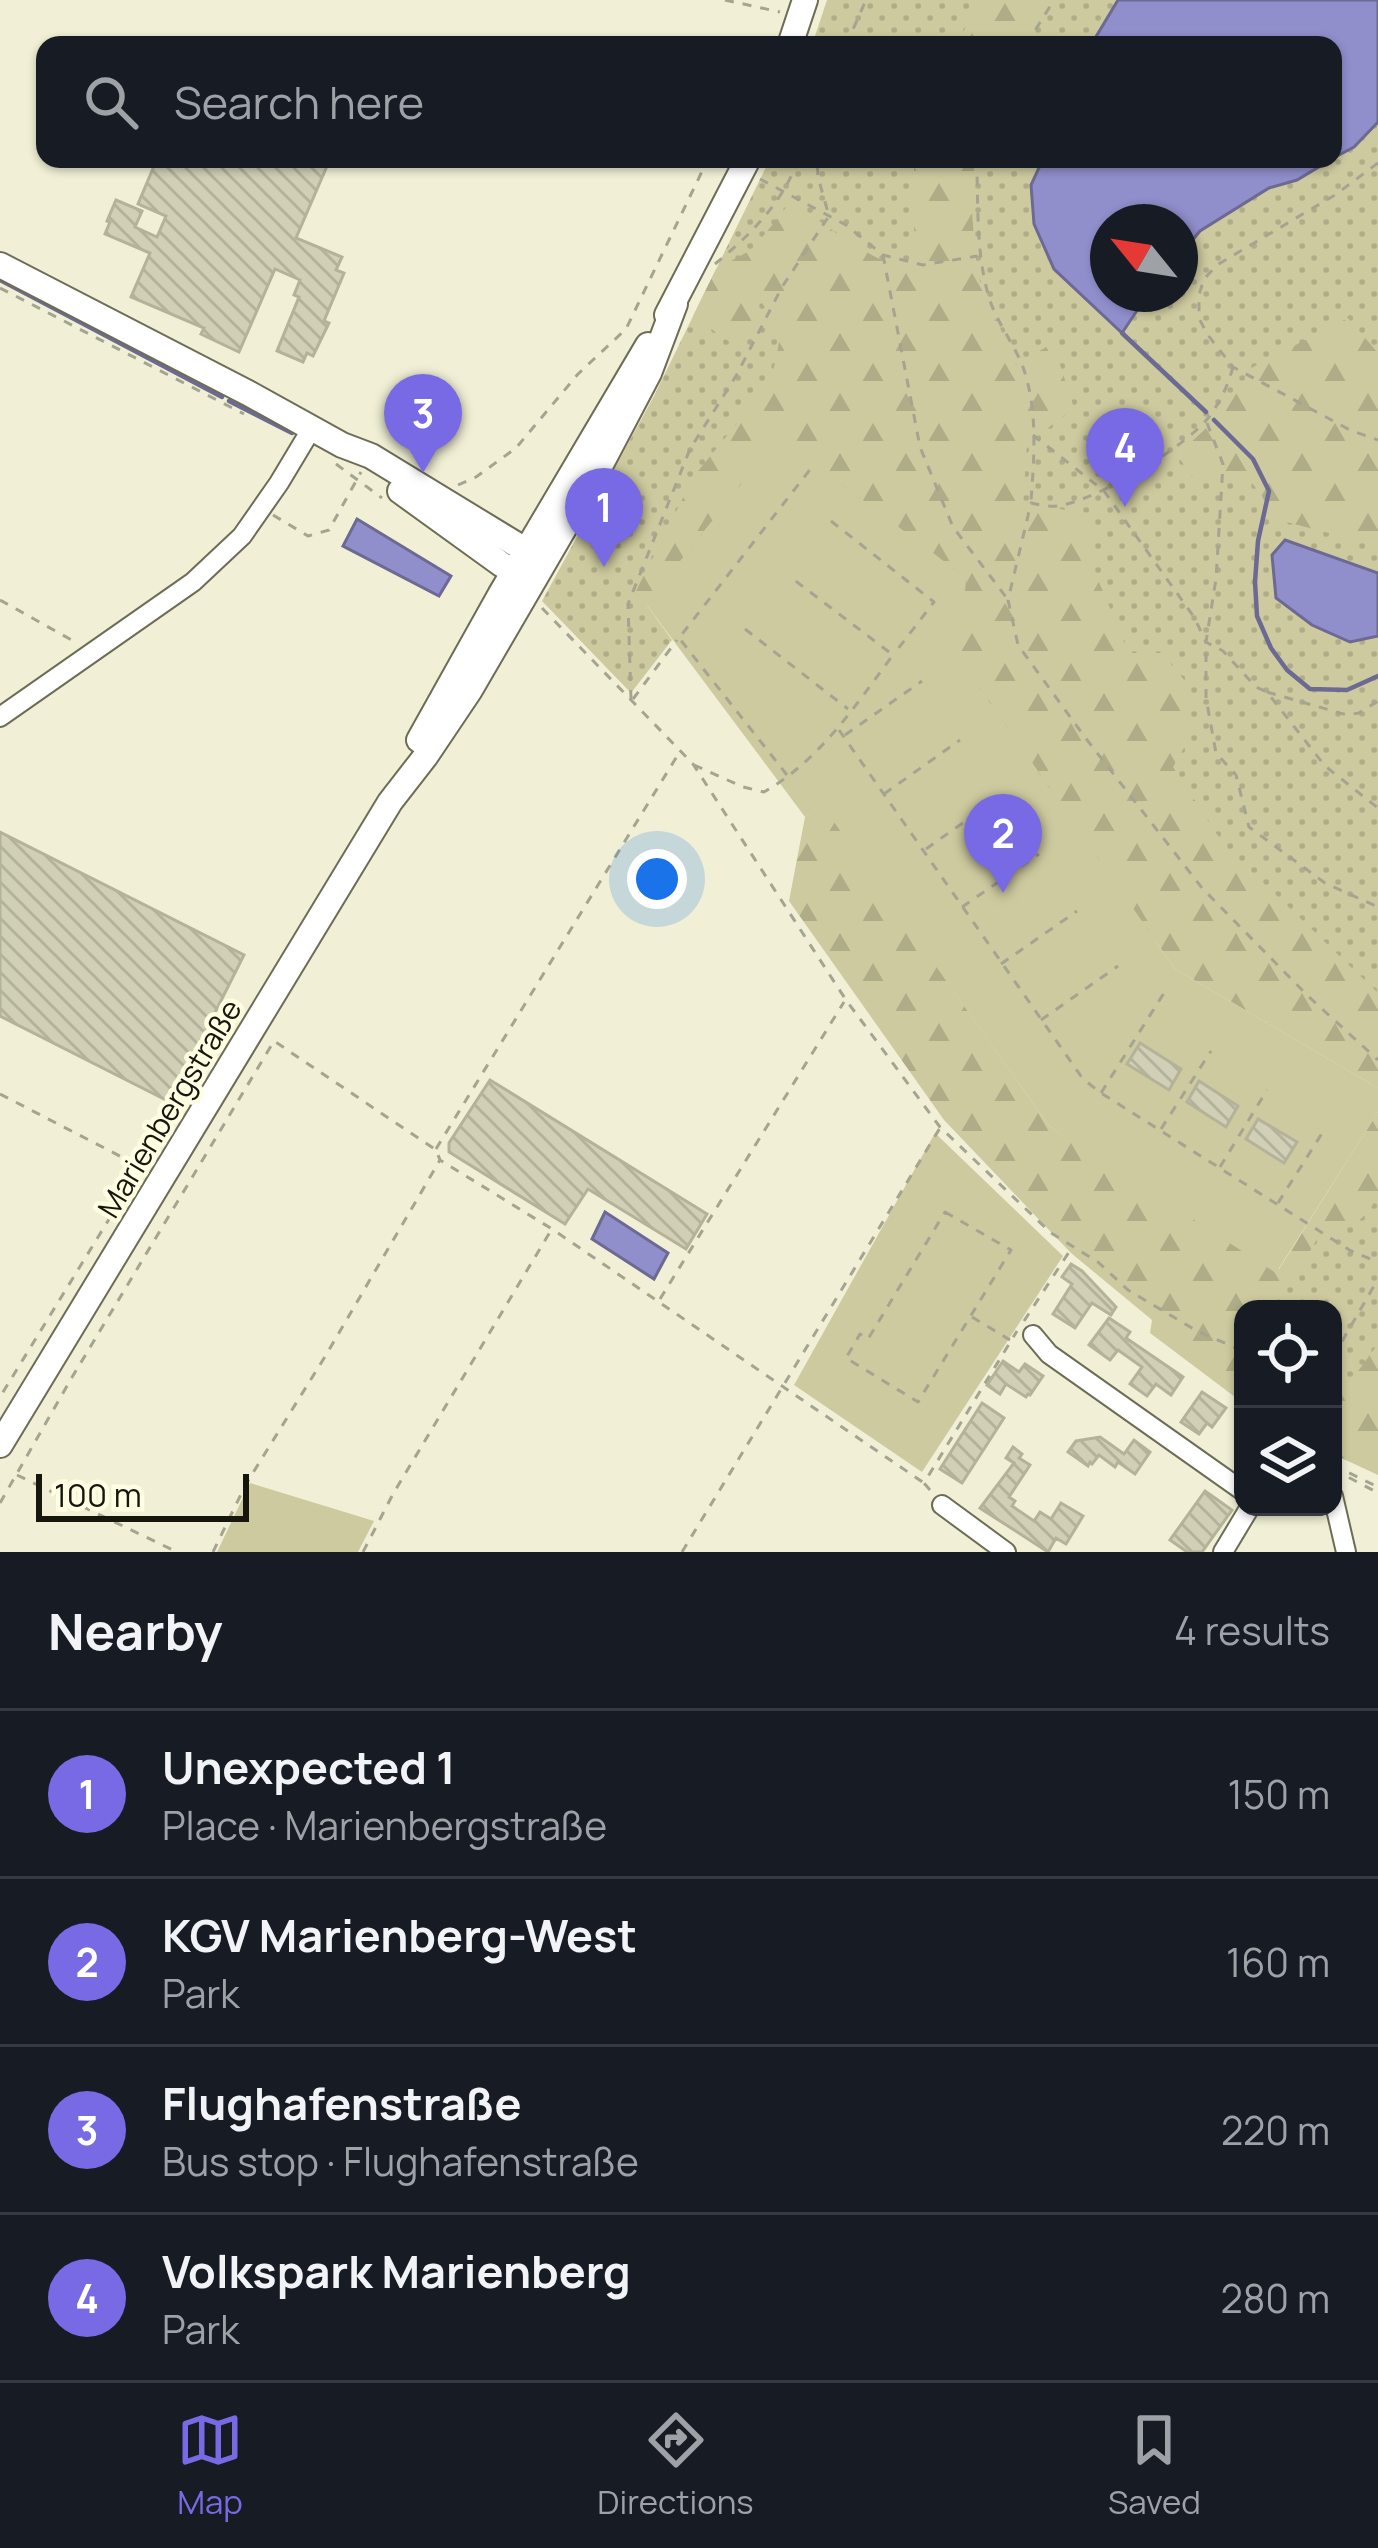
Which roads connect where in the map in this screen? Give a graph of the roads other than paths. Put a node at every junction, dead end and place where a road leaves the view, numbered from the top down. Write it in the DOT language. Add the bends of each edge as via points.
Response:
graph roads {
  1 [pos="744,168"];
  2 [pos="0,265"];
  3 [pos="312,428"];
  4 [pos="340,455"];
  5 [pos="529,572"];
  6 [pos="0,717"];
  7 [pos="1033,1334"];
  8 [pos="0,1445"];
  9 [pos="1234,1485"];
  10 [pos="942,1505"];
  11 [pos="1245,1516"];
  12 [pos="1338,1516"];
  13 [pos="1006,1552"];
  14 [pos="1223,1552"];
  15 [pos="1346,1552"];
  1 -- 5 [label="main road, Marienbergstraße"];
  2 -- 3 [label="main road"];
  3 -- 4 [label="main road"];
  3 -- 6 [label="street" via="242,536 193,582"];
  4 -- 5 [label="main road"];
  4 -- 5 [label="main road" via="371,456 473,521"];
  5 -- 8 [label="main road, Marienbergstraße" via="413,750 390,802"];
  7 -- 9 [label="street" via="1049,1354"];
  10 -- 13 [label="street"];
  11 -- 14 [label="street"];
  12 -- 15 [label="street"];
}
